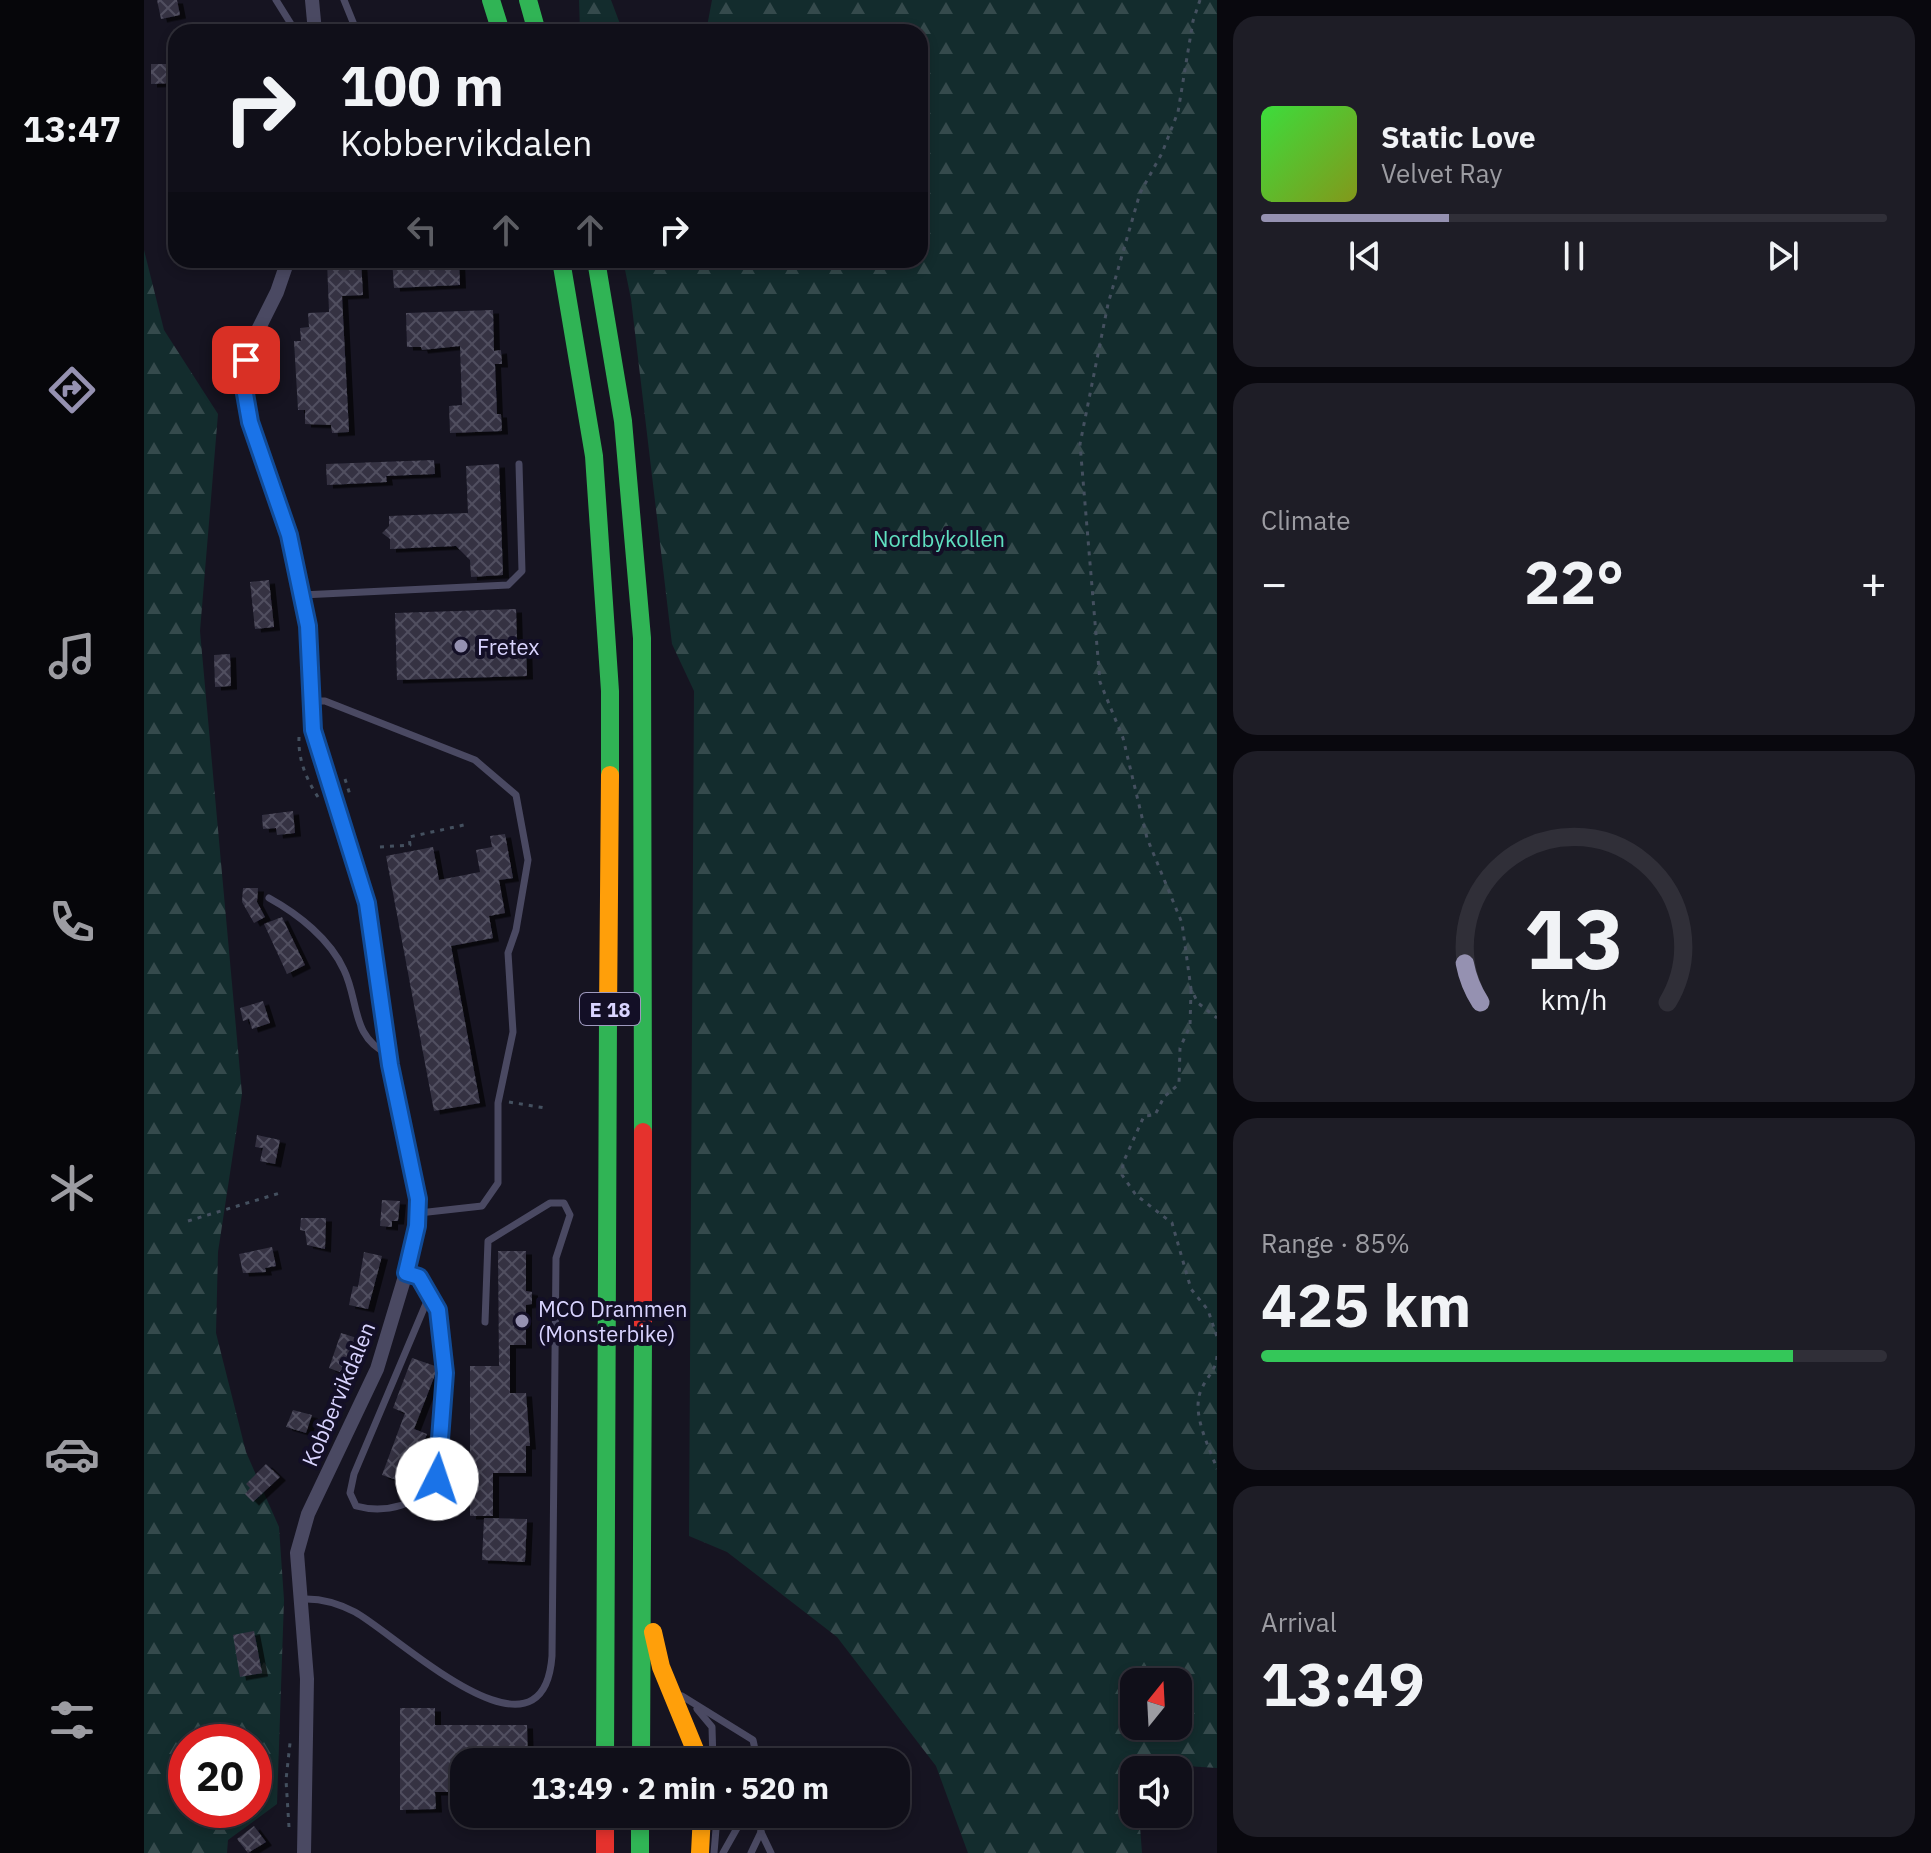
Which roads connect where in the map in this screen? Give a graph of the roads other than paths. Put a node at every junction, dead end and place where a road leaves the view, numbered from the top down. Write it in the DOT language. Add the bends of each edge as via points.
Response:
graph roads {
  1 [pos="276,0"];
  2 [pos="312,0"];
  3 [pos="344,0"];
  4 [pos="491,0"];
  5 [pos="528,0"];
  6 [pos="291,24"];
  7 [pos="314,24"];
  8 [pos="354,24"];
  9 [pos="498,24"];
  10 [pos="535,24"];
  11 [pos="285,268"];
  12 [pos="562,268"];
  13 [pos="598,268"];
  14 [pos="519,464"];
  15 [pos="302,595"];
  16 [pos="311,701"];
  17 [pos="269,898"];
  18 [pos="388,1054"];
  19 [pos="419,1213"];
  20 [pos="406,1273"];
  21 [pos="430,1294"];
  22 [pos="485,1322"];
  23 [pos="642,1505"];
  24 [pos="302,1599"];
  25 [pos="666,1686"];
  26 [pos="692,1702"];
  27 [pos="605,1748"];
  28 [pos="641,1748"];
  29 [pos="696,1748"];
  30 [pos="713,1748"];
  31 [pos="754,1748"];
  32 [pos="605,1828"];
  33 [pos="640,1828"];
  34 [pos="701,1828"];
  35 [pos="737,1828"];
  36 [pos="761,1828"];
  37 [pos="716,1829"];
  38 [pos="761,1832"];
  39 [pos="304,1853"];
  40 [pos="605,1853"];
  41 [pos="640,1853"];
  42 [pos="700,1853"];
  43 [pos="714,1853"];
  44 [pos="723,1853"];
  45 [pos="751,1853"];
  46 [pos="771,1853"];
  1 -- 6 [label="lane"];
  2 -- 7 [label="street"];
  3 -- 8 [label="lane"];
  4 -- 9 [label="highway"];
  5 -- 10 [label="highway"];
  11 -- 15 [label="street, Kobbervikdalen" via="250,346 244,388"];
  12 -- 27 [label="highway, E 18" via="594,456 610,691"];
  13 -- 23 [label="highway, E 18" via="628,454 645,693"];
  14 -- 15 [label="lane" via="522,571 515,582"];
  15 -- 16 [label="street, Kobbervikdalen"];
  16 -- 18 [label="street, Kobbervikdalen" via="321,764 367,903"];
  16 -- 19 [label="lane" via="325,701 475,760 516,795 528,860 508,953 513,1032 498,1103 498,1183 482,1206"];
  17 -- 18 [label="lane" via="301,918 331,950 344,969 368,1041"];
  18 -- 19 [label="street, Kobbervikdalen"];
  19 -- 20 [label="street, Kobbervikdalen"];
  20 -- 21 [label="lane" via="419,1277"];
  20 -- 24 [label="street, Kobbervikdalen" via="377,1369 303,1527 297,1569"];
  21 -- 21 [label="lane" via="438,1310 445,1373 437,1479 429,1493 414,1502 356,1506 350,1493 354,1474"];
  22 -- 24 [label="lane" via="488,1241 550,1203 564,1203 570,1215 556,1258 552,1656 544,1693 526,1703 487,1698 440,1675 352,1610"];
  23 -- 25 [label="highway" via="655,1652"];
  23 -- 28 [label="highway, E 18"];
  24 -- 39 [label="street, Kobbervikdalen" via="307,1679"];
  25 -- 26 [label="lane"];
  25 -- 29 [label="highway"];
  26 -- 30 [label="lane" via="712,1727"];
  26 -- 31 [label="lane" via="753,1740"];
  32 -- 40 [label="highway"];
  33 -- 41 [label="highway"];
  34 -- 42 [label="highway"];
  35 -- 44 [label="lane"];
  36 -- 38 [label="lane"];
  37 -- 43 [label="lane"];
  38 -- 45 [label="lane"];
  38 -- 46 [label="lane"];
}
